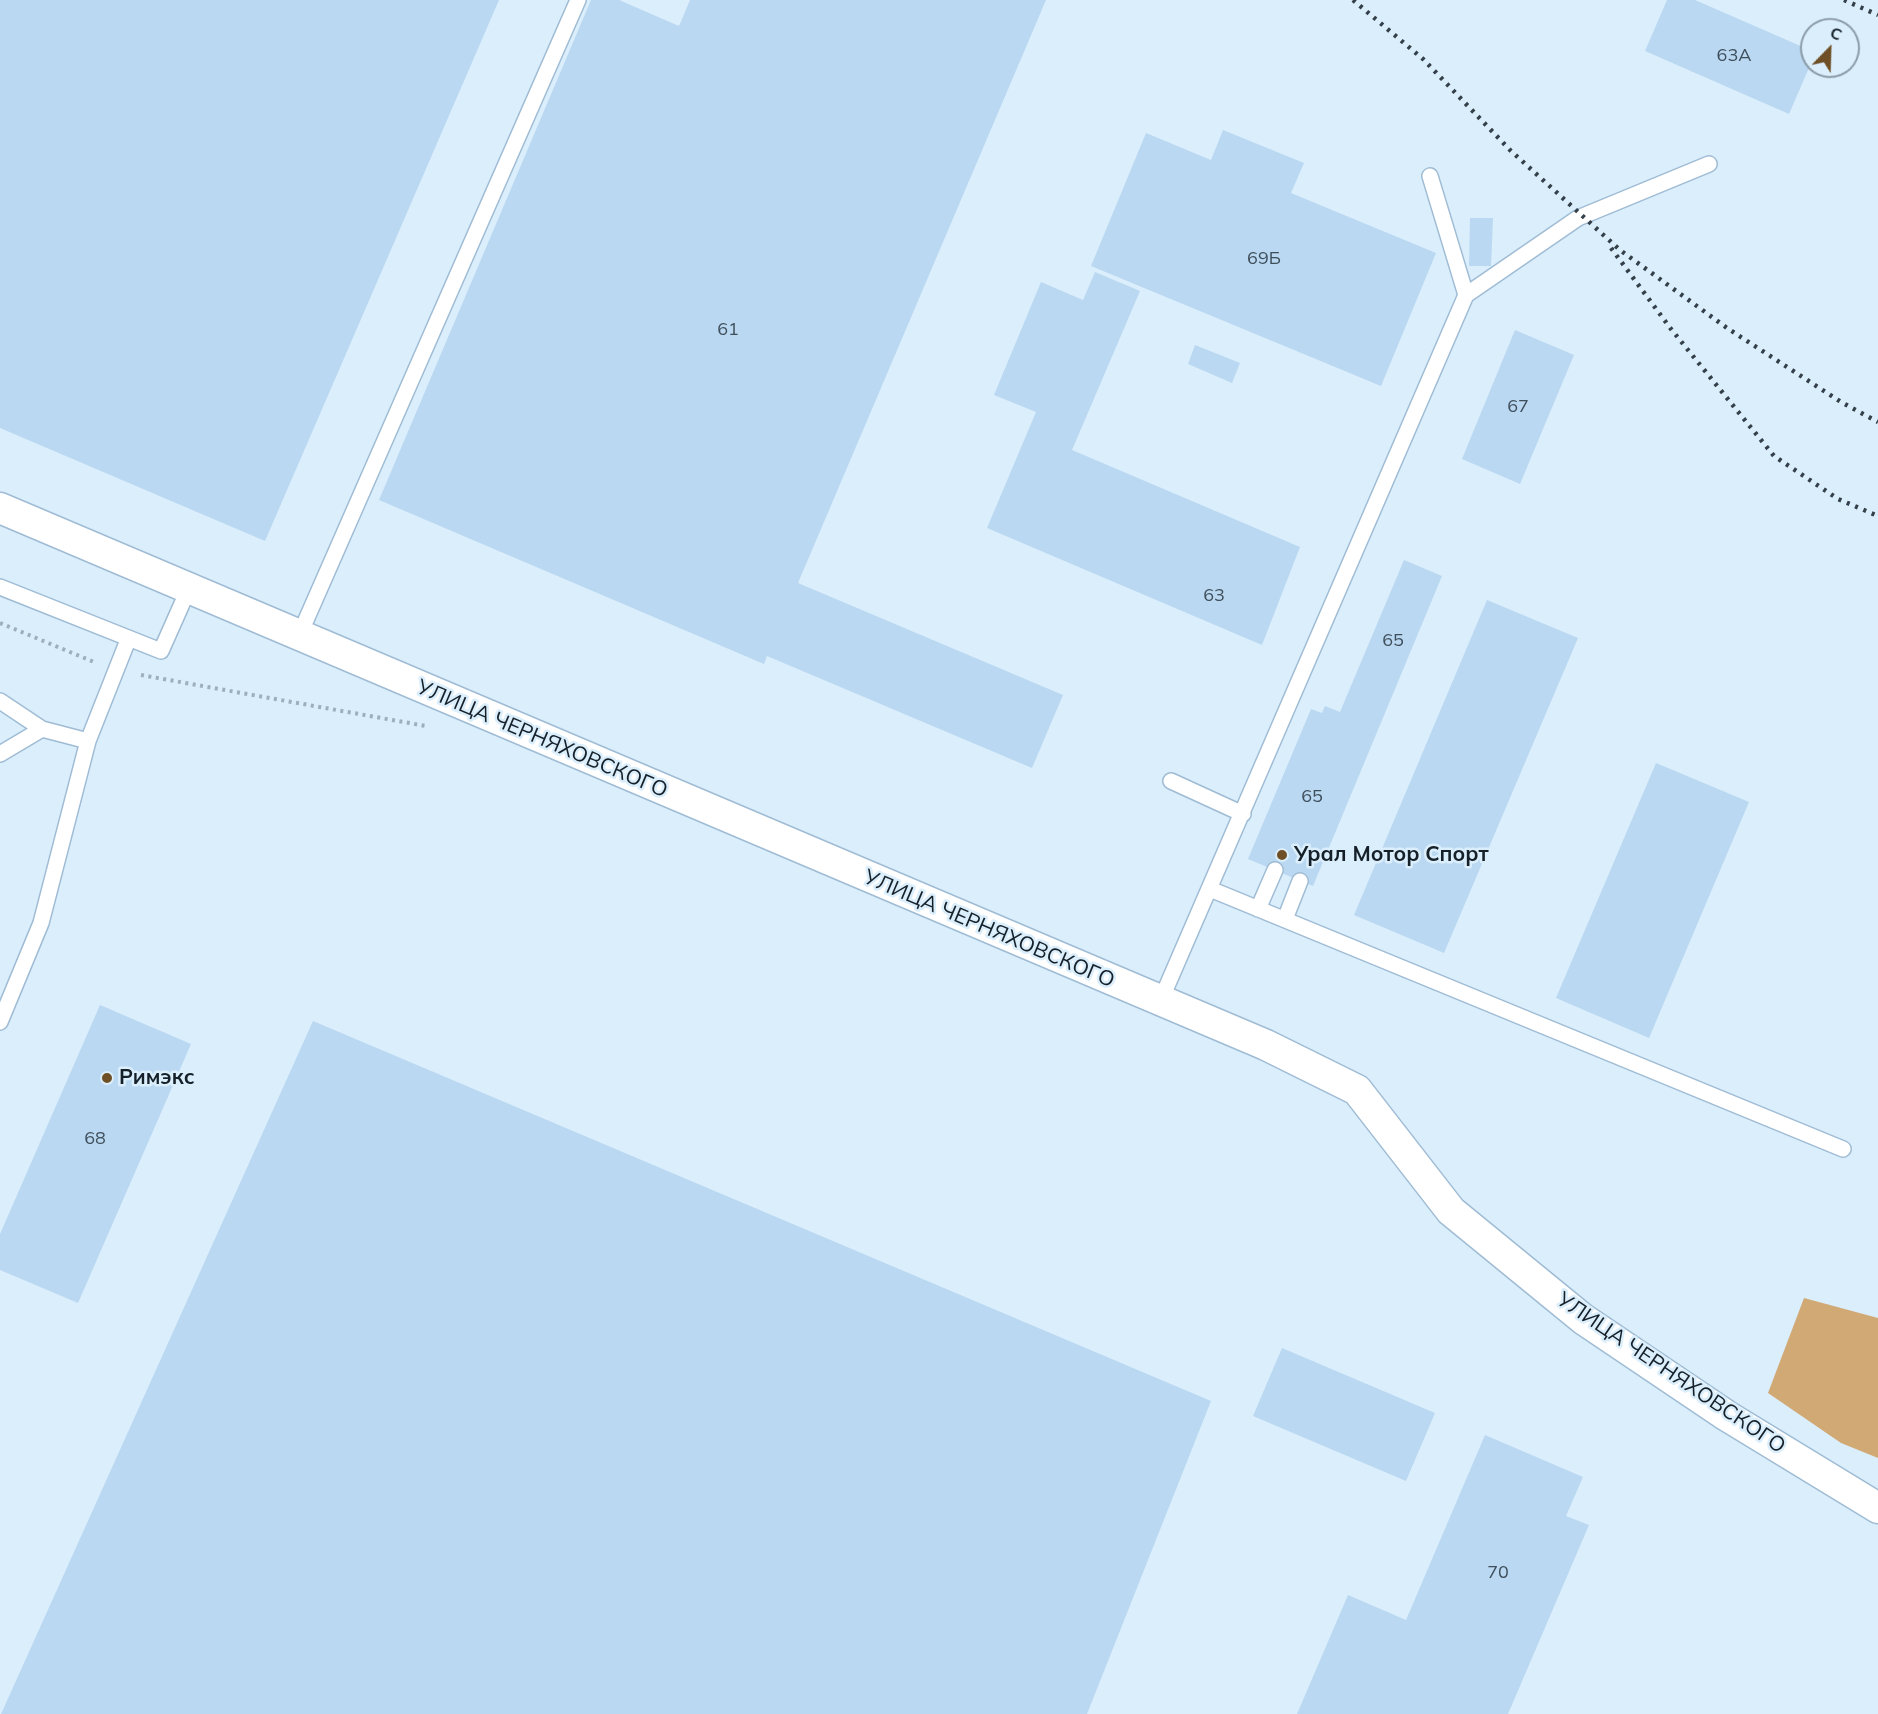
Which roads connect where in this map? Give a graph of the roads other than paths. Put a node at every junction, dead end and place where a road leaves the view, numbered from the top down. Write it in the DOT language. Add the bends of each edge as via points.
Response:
graph roads {
  1 [pos="578,0"];
  2 [pos="1709,164"];
  3 [pos="1430,176"];
  4 [pos="1466,295"];
  5 [pos="0,508"];
  6 [pos="0,587"];
  7 [pos="189,588"];
  8 [pos="299,636"];
  9 [pos="129,640"];
  10 [pos="0,701"];
  11 [pos="42,729"];
  12 [pos="88,741"];
  13 [pos="0,753"];
  14 [pos="1171,781"];
  15 [pos="1243,814"];
  16 [pos="1275,870"];
  17 [pos="1300,881"];
  18 [pos="1210,889"];
  19 [pos="1258,909"];
  20 [pos="1285,919"];
  21 [pos="1160,1002"];
  22 [pos="0,1022"];
  23 [pos="1843,1149"];
  24 [pos="1878,1508"];
  1 -- 8 [label="lane"];
  2 -- 4 [label="lane" via="1578,218"];
  3 -- 4 [label="lane"];
  4 -- 15 [label="lane"];
  5 -- 7 [label="street, УЛИЦА ЧЕРНЯХОВСКОГО"];
  6 -- 9 [label="lane"];
  7 -- 8 [label="street, УЛИЦА ЧЕРНЯХОВСКОГО"];
  7 -- 9 [label="lane" via="161,651"];
  8 -- 21 [label="street, УЛИЦА ЧЕРНЯХОВСКОГО"];
  9 -- 12 [label="lane"];
  10 -- 11 [label="lane"];
  11 -- 12 [label="lane"];
  11 -- 13 [label="lane"];
  12 -- 22 [label="lane" via="41,923"];
  14 -- 15 [label="lane"];
  15 -- 18 [label="lane"];
  16 -- 19 [label="lane"];
  17 -- 20 [label="lane"];
  18 -- 19 [label="lane"];
  18 -- 21 [label="lane"];
  19 -- 20 [label="lane"];
  20 -- 23 [label="lane"];
  21 -- 24 [label="street, УЛИЦА ЧЕРНЯХОВСКОГО" via="1266,1046 1357,1090 1451,1211 1583,1319 1727,1416"];
}
